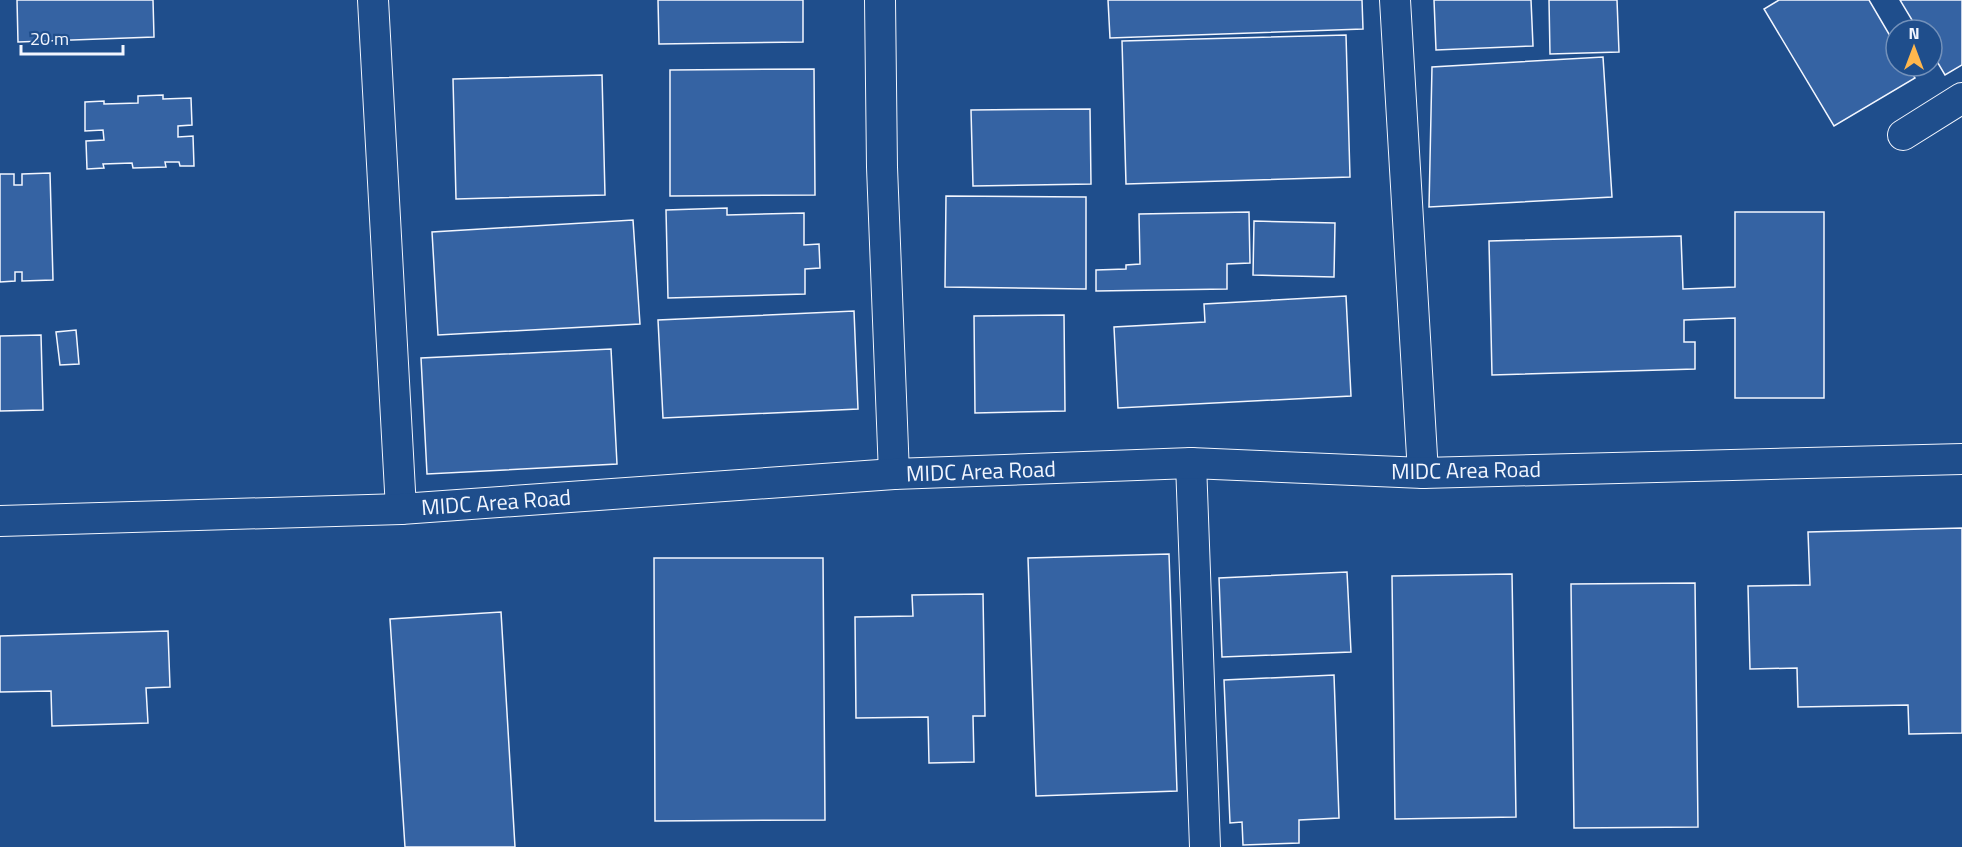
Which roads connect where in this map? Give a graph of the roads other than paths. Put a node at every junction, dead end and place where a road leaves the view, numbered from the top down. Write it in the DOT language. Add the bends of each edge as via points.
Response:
graph roads {
  1 [pos="373,0"];
  2 [pos="880,0"];
  3 [pos="1395,0"];
  4 [pos="1962,98"];
  5 [pos="1903,135"];
  6 [pos="1962,459"];
  7 [pos="1191,463"];
  8 [pos="1423,473"];
  9 [pos="894,474"];
  10 [pos="401,509"];
  11 [pos="0,521"];
  12 [pos="1205,847"];
  1 -- 10 [label="street"];
  2 -- 9 [label="street"];
  3 -- 8 [label="street"];
  4 -- 5 [label="street"];
  6 -- 8 [label="street, MIDC Area Road"];
  7 -- 8 [label="street, MIDC Area Road"];
  7 -- 9 [label="street, MIDC Area Road"];
  7 -- 12 [label="street"];
  9 -- 10 [label="street, MIDC Area Road"];
  10 -- 11 [label="street, MIDC Area Road"];
}
